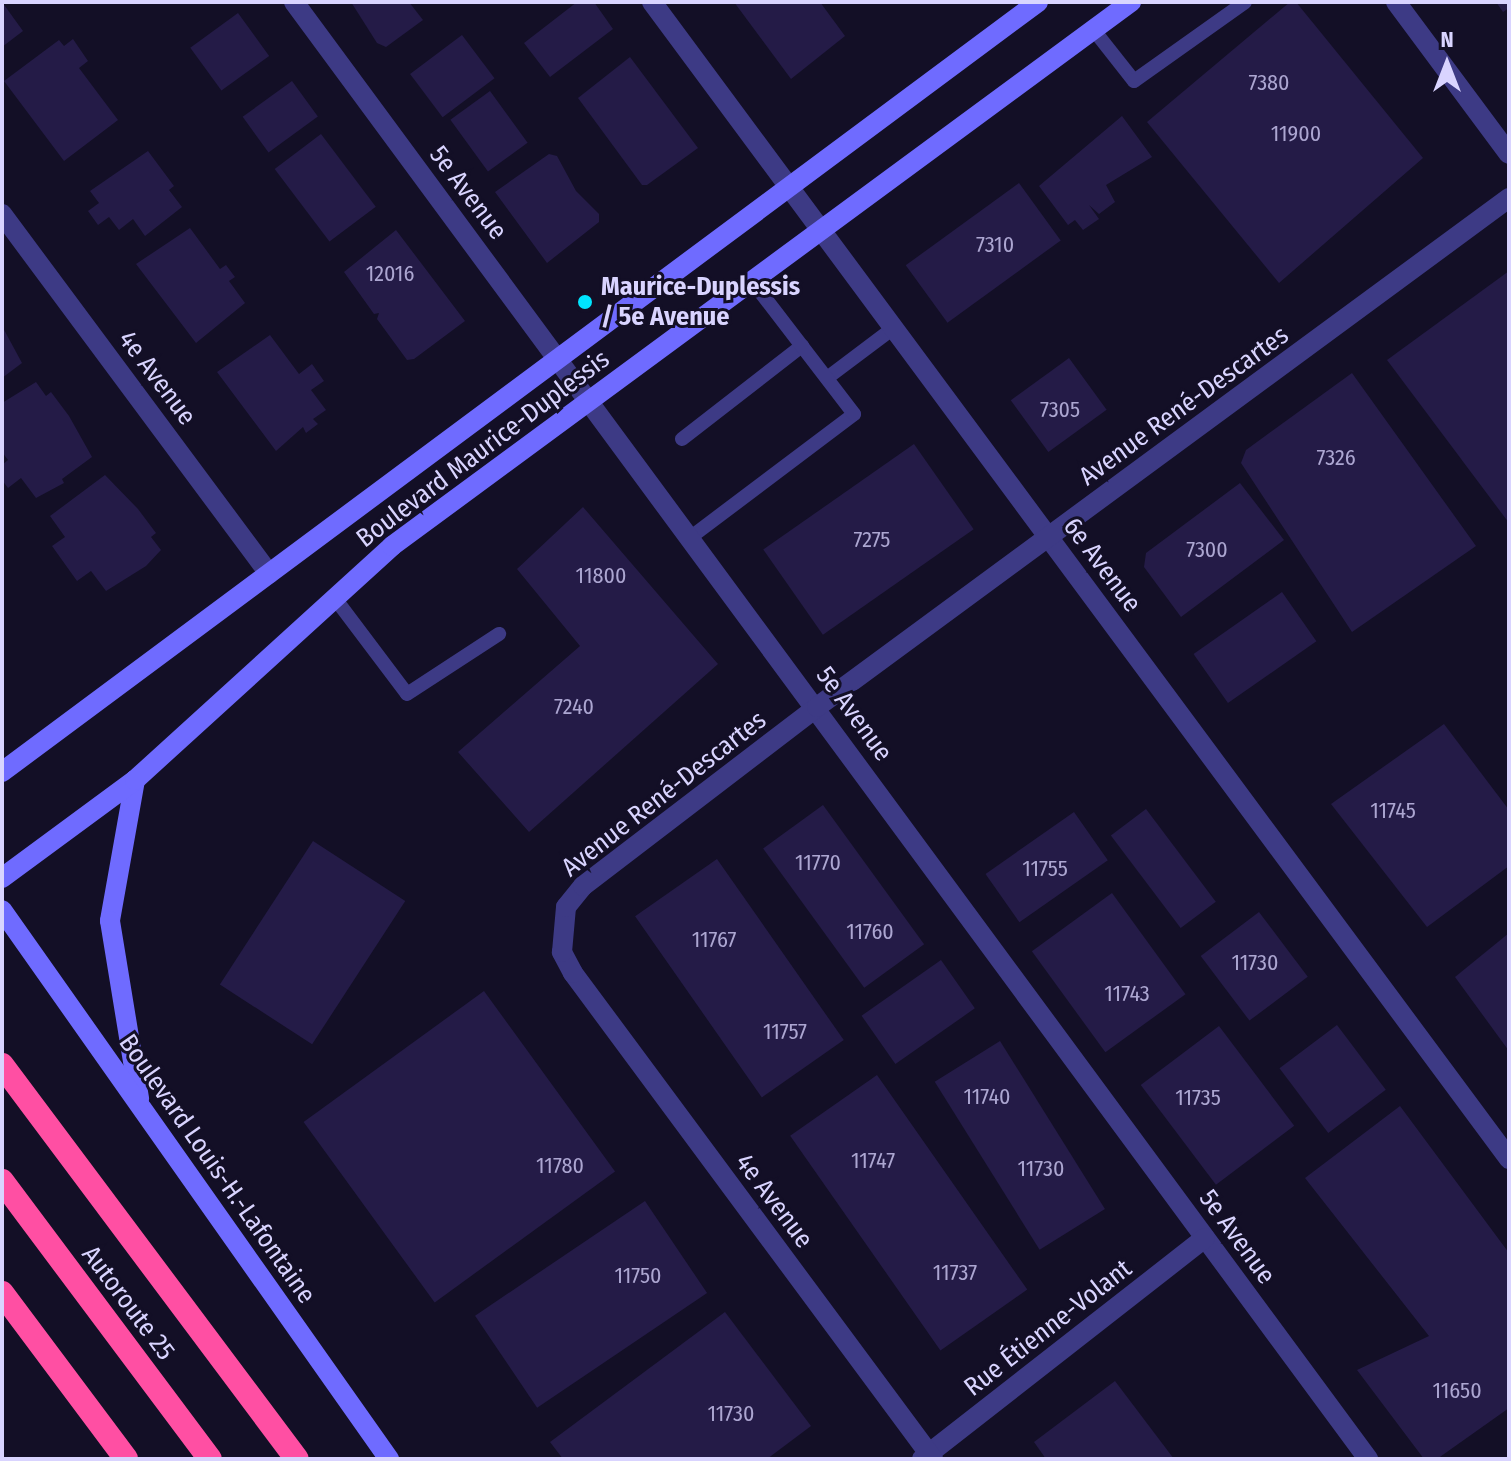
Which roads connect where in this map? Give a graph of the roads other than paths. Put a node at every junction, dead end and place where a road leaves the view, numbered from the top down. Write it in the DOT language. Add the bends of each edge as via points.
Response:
graph roads {
  1 [pos="294,2"];
  2 [pos="652,2"];
  3 [pos="1038,2"];
  4 [pos="1131,2"];
  5 [pos="1245,2"];
  6 [pos="1396,2"];
  7 [pos="1093,29"];
  8 [pos="1509,154"];
  9 [pos="788,186"];
  10 [pos="1509,198"];
  11 [pos="2,214"];
  12 [pos="820,231"];
  13 [pos="752,281"];
  14 [pos="891,330"];
  15 [pos="802,346"];
  16 [pos="556,355"];
  17 [pos="827,378"];
  18 [pos="591,400"];
  19 [pos="682,439"];
  20 [pos="691,537"];
  21 [pos="1050,538"];
  22 [pos="269,574"];
  23 [pos="334,597"];
  24 [pos="499,634"];
  25 [pos="817,707"];
  26 [pos="2,772"];
  27 [pos="135,780"];
  28 [pos="2,878"];
  29 [pos="2,910"];
  30 [pos="573,973"];
  31 [pos="2,1065"];
  32 [pos="139,1103"];
  33 [pos="1509,1159"];
  34 [pos="2,1181"];
  35 [pos="1205,1238"];
  36 [pos="2,1293"];
  37 [pos="928,1457"];
  38 [pos="126,1459"];
  39 [pos="210,1459"];
  40 [pos="297,1459"];
  41 [pos="389,1459"];
  42 [pos="1368,1459"];
  1 -- 16 [label="street, 5e Avenue"];
  2 -- 9 [label="street, 6e Avenue"];
  3 -- 9 [label="street, Boulevard Maurice-Duplessis"];
  4 -- 7 [label="street, Boulevard Maurice-Duplessis"];
  5 -- 7 [label="lane" via="1134,81"];
  6 -- 8 [label="street"];
  7 -- 12 [label="street, Boulevard Maurice-Duplessis"];
  9 -- 12 [label="street, 6e Avenue"];
  9 -- 16 [label="street, Boulevard Maurice-Duplessis"];
  10 -- 21 [label="street, Avenue René-Descartes"];
  11 -- 22 [label="street, 4e Avenue"];
  12 -- 13 [label="street, Boulevard Maurice-Duplessis"];
  12 -- 14 [label="street, 6e Avenue"];
  13 -- 15 [label="lane"];
  13 -- 18 [label="street, Boulevard Maurice-Duplessis"];
  14 -- 17 [label="lane"];
  14 -- 21 [label="street, 6e Avenue"];
  15 -- 17 [label="lane"];
  15 -- 19 [label="lane"];
  16 -- 18 [label="street, 5e Avenue"];
  16 -- 22 [label="street, Boulevard Maurice-Duplessis"];
  17 -- 20 [label="lane" via="854,414"];
  18 -- 20 [label="street, 5e Avenue"];
  18 -- 23 [label="street, Boulevard Maurice-Duplessis" via="392,546"];
  20 -- 25 [label="street, 5e Avenue"];
  21 -- 25 [label="street, Avenue René-Descartes"];
  21 -- 33 [label="street, 6e Avenue"];
  22 -- 26 [label="street, Boulevard Maurice-Duplessis"];
  23 -- 24 [label="lane" via="407,694"];
  23 -- 27 [label="street, Boulevard Maurice-Duplessis"];
  25 -- 30 [label="street, Avenue René-Descartes" via="583,886 566,907 560,928 562,952"];
  25 -- 35 [label="street, 5e Avenue"];
  27 -- 28 [label="street, Boulevard Maurice-Duplessis"];
  27 -- 32 [label="street" via="110,921"];
  29 -- 32 [label="street, Boulevard Louis-H.-Lafontaine"];
  30 -- 37 [label="street, 4e Avenue"];
  31 -- 40 [label="highway"];
  32 -- 41 [label="street, Boulevard Louis-H.-Lafontaine"];
  34 -- 39 [label="highway, Autoroute 25"];
  35 -- 37 [label="street, Rue Étienne-Volant"];
  35 -- 42 [label="street, 5e Avenue"];
  36 -- 38 [label="highway"];
}
